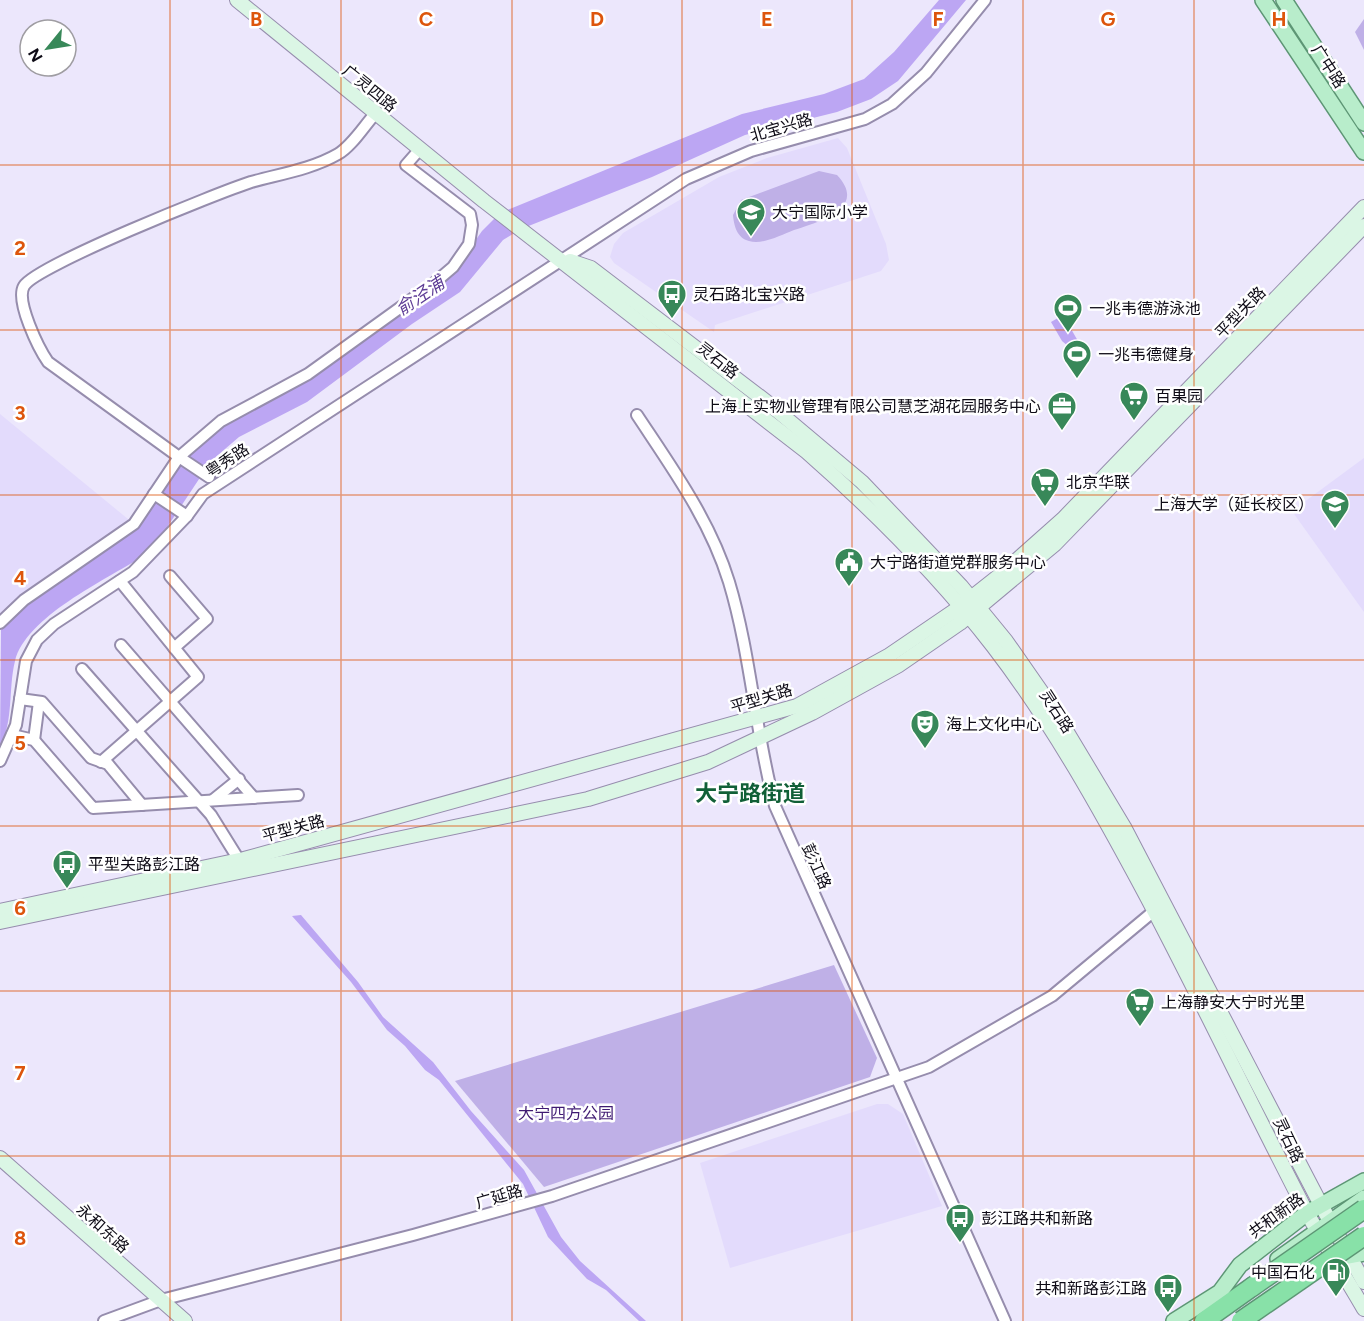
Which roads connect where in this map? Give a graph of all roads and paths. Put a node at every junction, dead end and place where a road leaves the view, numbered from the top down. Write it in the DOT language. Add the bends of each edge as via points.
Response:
graph roads {
  1 [pos="237,0"];
  2 [pos="985,0"];
  3 [pos="1263,0"];
  4 [pos="1284,0"];
  5 [pos="375,114"];
  6 [pos="1364,123"];
  7 [pos="420,149"];
  8 [pos="1364,152"];
  9 [pos="1364,207"];
  10 [pos="1364,226"];
  11 [pos="542,246"];
  12 [pos="562,259"];
  13 [pos="637,415"];
  14 [pos="181,458"];
  15 [pos="209,477"];
  16 [pos="154,494"];
  17 [pos="187,516"];
  18 [pos="170,576"];
  19 [pos="120,581"];
  20 [pos="970,608"];
  21 [pos="0,623"];
  22 [pos="121,645"];
  23 [pos="174,648"];
  24 [pos="82,669"];
  25 [pos="20,699"];
  26 [pos="39,702"];
  27 [pos="170,703"];
  28 [pos="758,717"];
  29 [pos="137,731"];
  30 [pos="12,735"];
  31 [pos="761,738"];
  32 [pos="34,740"];
  33 [pos="0,761"];
  34 [pos="101,762"];
  35 [pos="239,779"];
  36 [pos="298,795"];
  37 [pos="254,798"];
  38 [pos="198,801"];
  39 [pos="213,801"];
  40 [pos="142,805"];
  41 [pos="239,860"];
  42 [pos="0,911"];
  43 [pos="1154,911"];
  44 [pos="0,922"];
  45 [pos="896,1078"];
  46 [pos="0,1158"];
  47 [pos="1364,1181"];
  48 [pos="1364,1198"];
  49 [pos="1314,1209"];
  50 [pos="1364,1209"];
  51 [pos="1323,1225"];
  52 [pos="1364,1237"];
  53 [pos="1354,1255"];
  54 [pos="1364,1282"];
  55 [pos="1220,1292"];
  56 [pos="161,1300"];
  57 [pos="1265,1304"];
  58 [pos="1364,1309"];
  59 [pos="104,1321"];
  60 [pos="185,1321"];
  61 [pos="1005,1321"];
  62 [pos="1174,1321"];
  63 [pos="1204,1321"];
  64 [pos="1240,1321"];
  1 -- 5 [label="street, 广灵四路"];
  2 -- 12 [label="street, 北宝兴路" via="926,73 892,104 855,122 714,165 665,191"];
  3 -- 8 [label="main road, 广中路"];
  4 -- 6 [label="main road, 广中路"];
  5 -- 7 [label="street, 广灵四路"];
  5 -- 14 [label="street" via="340,153 249,183 61,260 23,286 21,297 39,349 48,362"];
  7 -- 11 [label="street, 广灵四路"];
  7 -- 14 [label="street" via="406,165 470,214 468,244 453,267 309,374 221,422"];
  9 -- 20 [label="street, 平型关路" via="1063,519"];
  10 -- 20 [label="street, 平型关路" via="1092,508 1047,551"];
  11 -- 12 [label="street, 灵石路"];
  12 -- 17 [label="street, 粤秀路" via="203,494"];
  12 -- 20 [label="street, 灵石路" via="807,452"];
  13 -- 28 [label="street, 彭江路" via="693,499 713,542 729,582"];
  14 -- 15 [label="street"];
  14 -- 16 [label="street"];
  16 -- 17 [label="street"];
  16 -- 21 [label="street" via="134,524 24,600"];
  17 -- 19 [label="street, 粤秀路"];
  18 -- 23 [label="street" via="207,619"];
  19 -- 23 [label="street"];
  19 -- 25 [label="street, 粤秀路" via="54,624 37,640 26,662"];
  20 -- 28 [label="street, 平型关路" via="797,706"];
  20 -- 31 [label="street, 平型关路" via="899,665"];
  20 -- 43 [label="street, 灵石路" via="1083,781"];
  20 -- 49 [label="street, 灵石路" via="1052,707 1096,777 1214,996"];
  22 -- 27 [label="street"];
  23 -- 27 [label="street" via="198,677"];
  24 -- 29 [label="street"];
  25 -- 26 [label="street"];
  25 -- 30 [label="street, 粤秀路"];
  26 -- 32 [label="street"];
  26 -- 34 [label="street" via="91,758"];
  27 -- 29 [label="street"];
  27 -- 35 [label="street"];
  28 -- 31 [label="street, 彭江路"];
  28 -- 41 [label="street, 平型关路"];
  29 -- 34 [label="street"];
  29 -- 38 [label="street"];
  30 -- 32 [label="street"];
  30 -- 33 [label="street, 粤秀路"];
  31 -- 44 [label="street, 平型关路" via="708,762 588,799"];
  31 -- 45 [label="street, 彭江路" via="768,777 786,834"];
  32 -- 40 [label="street" via="93,808"];
  34 -- 40 [label="street" via="108,764"];
  35 -- 37 [label="street"];
  35 -- 39 [label="street"];
  36 -- 37 [label="street"];
  37 -- 39 [label="street"];
  38 -- 39 [label="street"];
  38 -- 40 [label="street"];
  38 -- 41 [label="street"];
  41 -- 42 [label="street, 平型关路"];
  43 -- 45 [label="street, 广延路" via="1052,996 929,1067"];
  43 -- 49 [label="street, 灵石路"];
  45 -- 56 [label="street, 广延路" via="520,1206"];
  45 -- 61 [label="street, 彭江路"];
  46 -- 56 [label="street, 永和东路"];
  47 -- 49 [label="main road, 共和新路"];
  48 -- 51 [label="main road, 共和新路"];
  49 -- 51 [label="street, 灵石路"];
  49 -- 55 [label="main road, 共和新路" via="1240,1265"];
  50 -- 63 [label="highway, bridge"];
  51 -- 53 [label="street, 灵石路"];
  51 -- 55 [label="main road, 共和新路" via="1254,1278"];
  52 -- 53 [label="main road"];
  52 -- 57 [label="highway, bridge"];
  53 -- 54 [label="street, 灵石路"];
  53 -- 57 [label="highway, bridge"];
  53 -- 58 [label="street, 灵石路"];
  53 -- 64 [label="main road" via="1270,1300"];
  55 -- 62 [label="main road, 共和新路"];
  56 -- 59 [label="street, 广延路"];
  56 -- 60 [label="street, 永和东路"];
  57 -- 64 [label="highway, bridge"];
}
